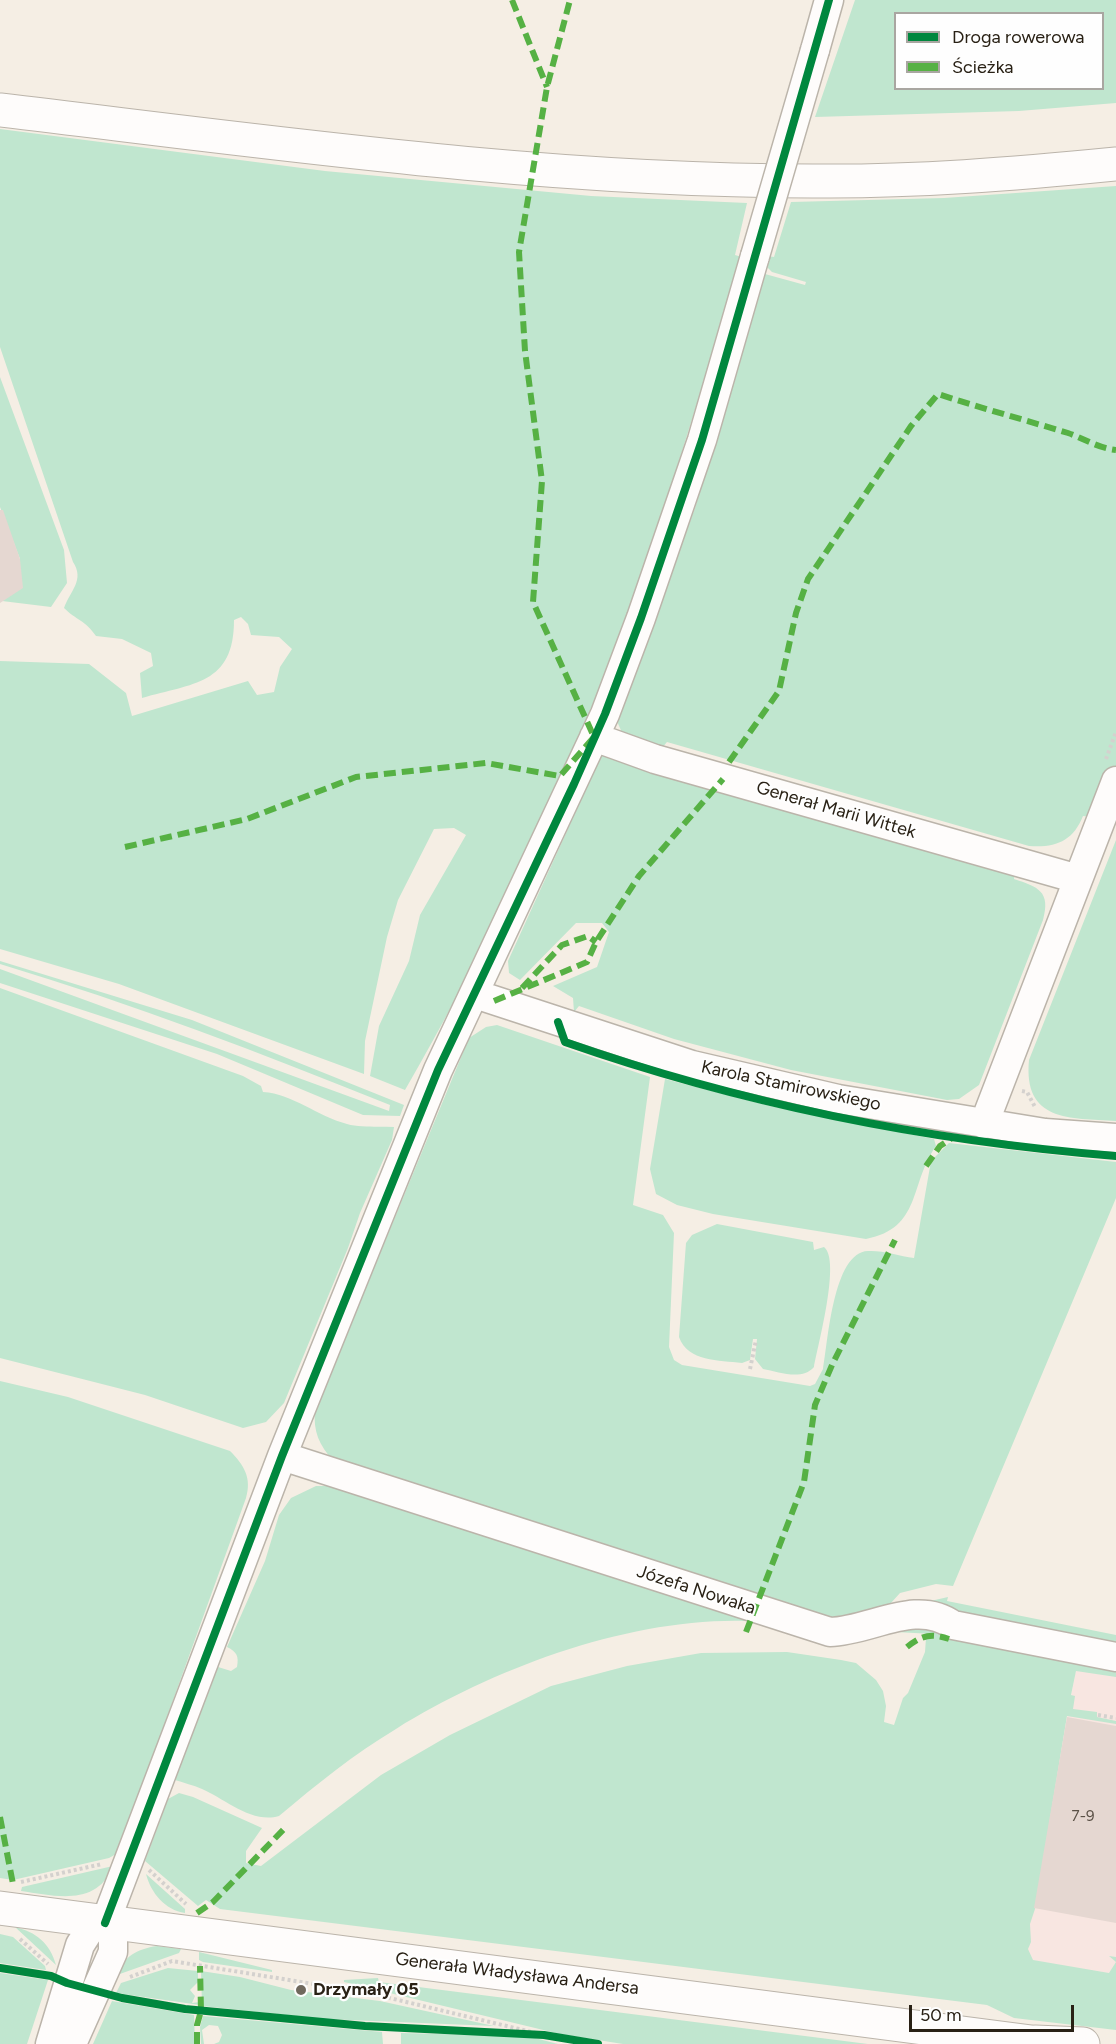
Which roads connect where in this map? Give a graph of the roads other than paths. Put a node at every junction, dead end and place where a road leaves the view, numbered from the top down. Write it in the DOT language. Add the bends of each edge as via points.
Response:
graph roads {
  1 [pos="829,0"];
  2 [pos="0,110"];
  3 [pos="1116,164"];
  4 [pos="594,737"];
  5 [pos="1110,772"];
  6 [pos="1078,879"];
  7 [pos="475,994"];
  8 [pos="984,1124"];
  9 [pos="1116,1138"];
  10 [pos="282,1456"];
  11 [pos="1116,1657"];
  12 [pos="0,1908"];
  13 [pos="105,1923"];
  14 [pos="1041,2043"];
  15 [pos="50,2044"];
  16 [pos="72,2044"];
  17 [pos="1083,2044"];
  1 -- 4 [label="street, bridge" via="702,441 642,618"];
  2 -- 3 [label="main road" via="381,154 658,177 894,180 1011,175"];
  4 -- 6 [label="street, Generał Marii Wittek" via="655,759"];
  4 -- 7 [label="street"];
  5 -- 6 [label="street"];
  6 -- 8 [label="street"];
  7 -- 8 [label="street, Karola Stamirowskiego" via="692,1065 838,1099"];
  7 -- 10 [label="street" via="438,1070"];
  8 -- 9 [label="street, Karola Stamirowskiego"];
  10 -- 11 [label="street, Józefa Nowaka" via="830,1632 861,1629 898,1616 935,1615 953,1625"];
  10 -- 13 [label="street"];
  12 -- 13 [label="main road, Generała Władysława Andersa"];
  13 -- 14 [label="main road, Generała Władysława Andersa"];
  13 -- 15 [label="street" via="89,1931 80,1945"];
  13 -- 16 [label="street" via="113,1934 113,1952"];
  14 -- 17 [label="main road, Generała Władysława Andersa"];
}
